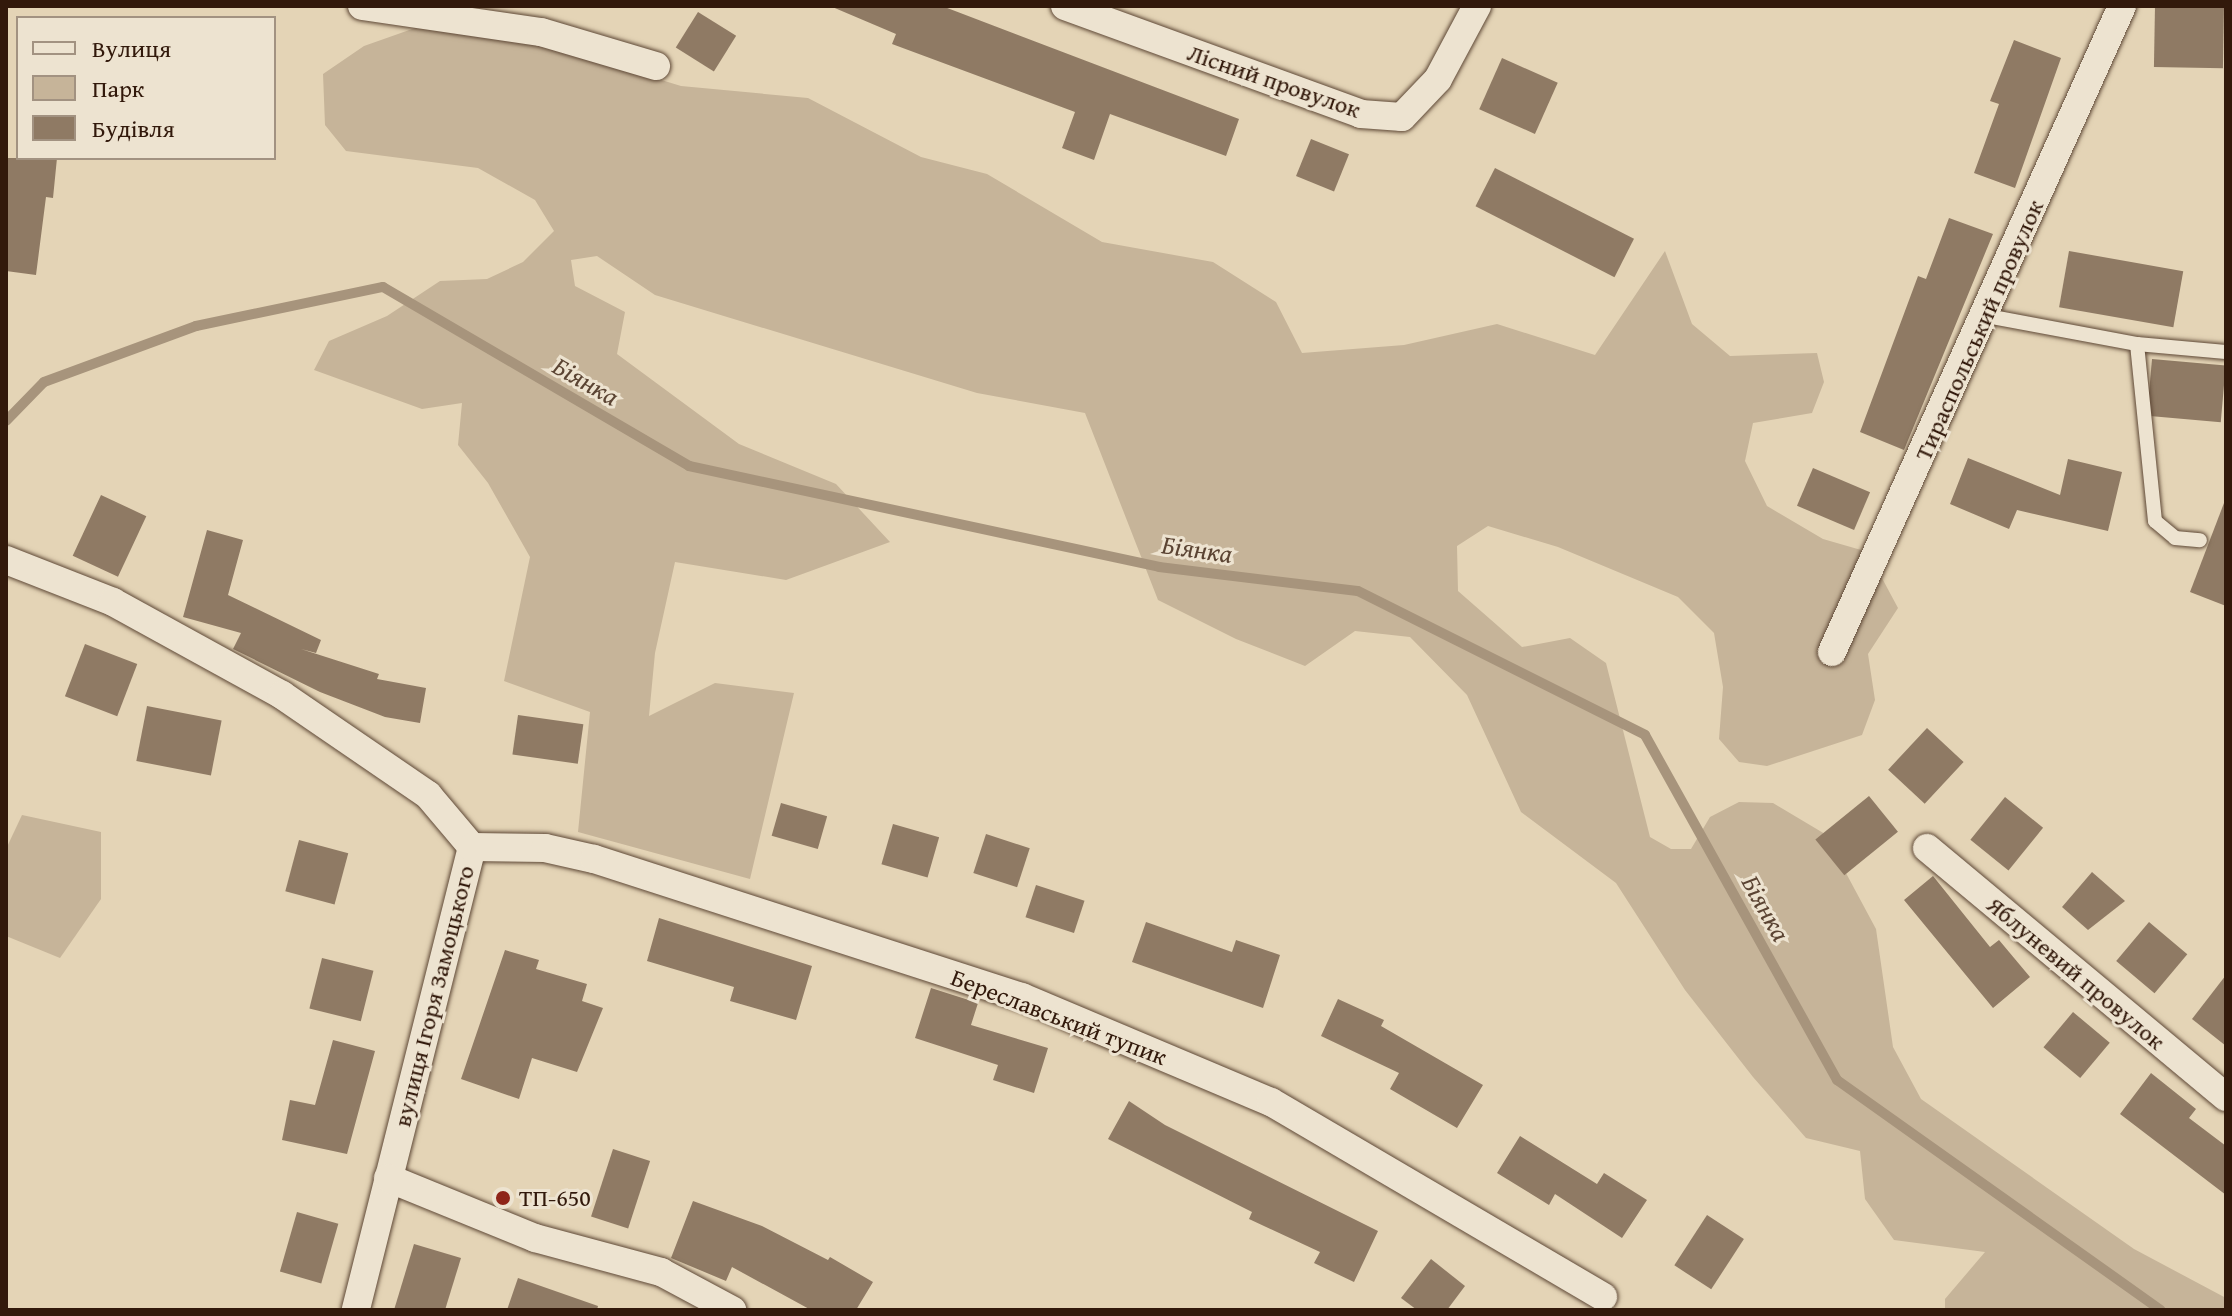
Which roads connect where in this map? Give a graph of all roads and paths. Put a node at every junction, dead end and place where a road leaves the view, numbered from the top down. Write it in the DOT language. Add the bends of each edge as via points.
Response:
graph roads {
  1 [pos="362,6"];
  2 [pos="1065,6"];
  3 [pos="1477,6"];
  4 [pos="2122,6"];
  5 [pos="656,66"];
  6 [pos="1987,316"];
  7 [pos="2137,344"];
  8 [pos="2226,352"];
  9 [pos="2200,540"];
  10 [pos="6,560"];
  11 [pos="1832,652"];
  12 [pos="472,847"];
  13 [pos="1927,848"];
  14 [pos="2226,1097"];
  15 [pos="388,1178"];
  16 [pos="1603,1297"];
  17 [pos="356,1310"];
  18 [pos="732,1310"];
  1 -- 5 [label="street" via="541,32"];
  2 -- 3 [label="street, Лісний провулок" via="1361,114 1402,117 1438,79"];
  4 -- 6 [label="street, Тираспольський провулок"];
  6 -- 7 [label="lane"];
  6 -- 11 [label="street, Тираспольський провулок"];
  7 -- 8 [label="lane"];
  7 -- 9 [label="lane" via="2155,521 2175,538"];
  10 -- 12 [label="street, вулиця Ігоря Замоцького" via="113,602 282,695 428,795"];
  12 -- 15 [label="street, вулиця Ігоря Замоцького"];
  12 -- 16 [label="street, Береславський тупик" via="545,848 594,859 1022,997 1271,1102"];
  13 -- 14 [label="street, Яблуневий провулок"];
  15 -- 17 [label="street, вулиця Ігоря Замоцького"];
  15 -- 18 [label="street" via="535,1238 661,1272"];
}
